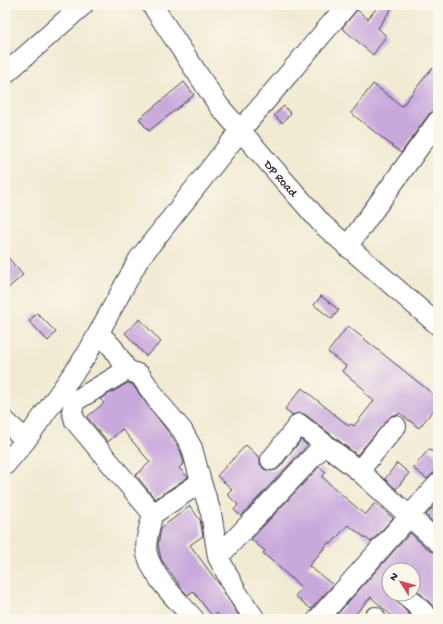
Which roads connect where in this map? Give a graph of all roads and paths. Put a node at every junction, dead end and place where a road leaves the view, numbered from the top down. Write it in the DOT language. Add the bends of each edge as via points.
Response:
graph roads {
  1 [pos="83,5"];
  2 [pos="152,5"];
  3 [pos="348,5"];
  4 [pos="5,74"];
  5 [pos="438,121"];
  6 [pos="240,131"];
  7 [pos="342,243"];
  8 [pos="438,325"];
  9 [pos="100,334"];
  10 [pos="127,370"];
  11 [pos="5,421"];
  12 [pos="396,426"];
  13 [pos="26,440"];
  14 [pos="325,444"];
  15 [pos="272,460"];
  16 [pos="5,465"];
  17 [pos="359,471"];
  18 [pos="201,482"];
  19 [pos="438,484"];
  20 [pos="153,514"];
  21 [pos="410,517"];
  22 [pos="438,542"];
  23 [pos="218,557"];
  24 [pos="413,602"];
  25 [pos="194,619"];
  26 [pos="255,619"];
  27 [pos="318,619"];
  28 [pos="430,619"];
  1 -- 4 [label="street"];
  2 -- 6 [label="street, DP Road" via="219,106"];
  3 -- 6 [label="street"];
  5 -- 7 [label="street"];
  6 -- 7 [label="street, DP Road"];
  6 -- 9 [label="street" via="139,259"];
  7 -- 8 [label="street, DP Road"];
  9 -- 10 [label="street"];
  9 -- 13 [label="street"];
  10 -- 18 [label="street" via="140,375 182,430 192,448"];
  10 -- 20 [label="street" via="76,401 72,411 75,421"];
  11 -- 13 [label="street"];
  12 -- 17 [label="street"];
  13 -- 16 [label="street"];
  14 -- 15 [label="street" via="299,424"];
  14 -- 17 [label="street"];
  14 -- 23 [label="street"];
  17 -- 21 [label="street"];
  18 -- 20 [label="street"];
  18 -- 23 [label="street"];
  19 -- 21 [label="street"];
  20 -- 25 [label="street" via="146,553 161,581"];
  21 -- 22 [label="street"];
  21 -- 27 [label="street"];
  23 -- 26 [label="street" via="237,593"];
  24 -- 28 [label="street"];
}
